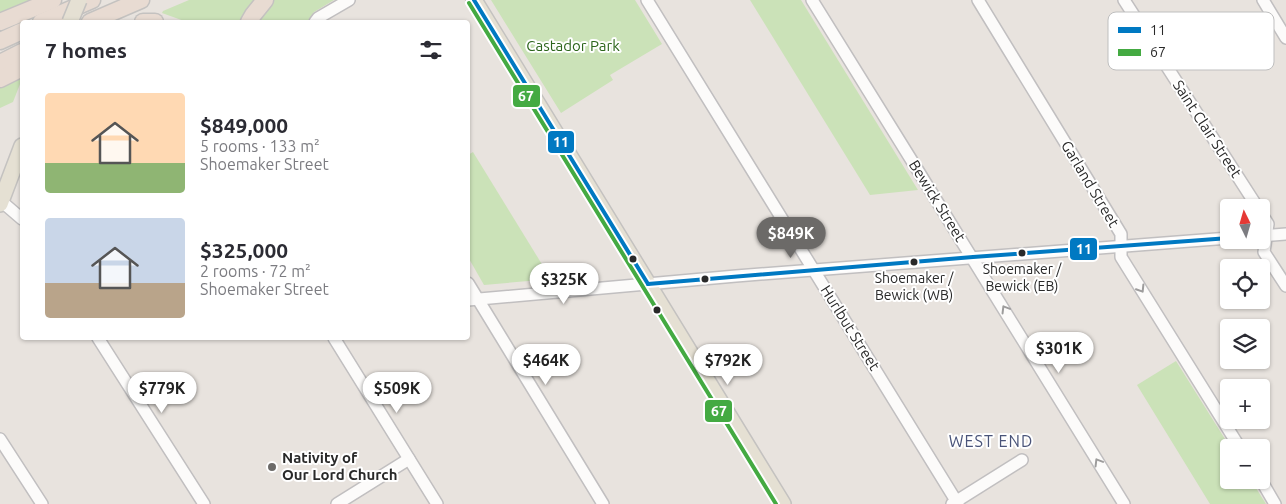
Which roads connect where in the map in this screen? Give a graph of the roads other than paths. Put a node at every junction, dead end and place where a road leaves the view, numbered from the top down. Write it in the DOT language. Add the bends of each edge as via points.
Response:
graph roads {
  1 [pos="53,0"];
  2 [pos="79,0"];
  3 [pos="92,0"];
  4 [pos="141,0"];
  5 [pos="265,0"];
  6 [pos="349,0"];
  7 [pos="474,0"];
  8 [pos="648,0"];
  9 [pos="812,0"];
  10 [pos="978,0"];
  11 [pos="1124,0"];
  12 [pos="1263,0"];
  13 [pos="1132,12"];
  14 [pos="1270,12"];
  15 [pos="1274,18"];
  16 [pos="46,20"];
  17 [pos="71,20"];
  18 [pos="95,20"];
  19 [pos="251,20"];
  20 [pos="316,20"];
  21 [pos="0,22"];
  22 [pos="20,32"];
  23 [pos="1286,38"];
  24 [pos="0,40"];
  25 [pos="20,53"];
  26 [pos="0,63"];
  27 [pos="20,69"];
  28 [pos="1169,70"];
  29 [pos="0,78"];
  30 [pos="20,151"];
  31 [pos="1252,199"];
  32 [pos="1,203"];
  33 [pos="20,217"];
  34 [pos="1286,234"];
  35 [pos="1270,235"];
  36 [pos="1220,239"];
  37 [pos="1121,246"];
  38 [pos="1264,249"];
  39 [pos="973,257"];
  40 [pos="814,270"];
  41 [pos="648,284"];
  42 [pos="1286,286"];
  43 [pos="473,299"];
  44 [pos="99,340"];
  45 [pos="335,340"];
  46 [pos="0,439"];
  47 [pos="1234,439"];
  48 [pos="409,459"];
  49 [pos="1022,460"];
  50 [pos="1266,489"];
  51 [pos="956,503"];
  52 [pos="42,504"];
  53 [pos="204,504"];
  54 [pos="337,504"];
  55 [pos="437,504"];
  56 [pos="603,504"];
  57 [pos="783,504"];
  58 [pos="1124,504"];
  59 [pos="1276,504"];
  1 -- 21 [label="highway"];
  2 -- 17 [label="main road, bridge"];
  3 -- 16 [label="highway"];
  4 -- 18 [label="highway"];
  5 -- 19 [label="highway"];
  6 -- 20 [label="street"];
  7 -- 41 [label="main road"];
  8 -- 40 [label="street, Hurlbut Street"];
  9 -- 39 [label="street, Bewick Street"];
  10 -- 37 [label="street, Garland Street" via="1121,234"];
  11 -- 13 [label="street, Saint Clair Street"];
  12 -- 14 [label="street"];
  15 -- 23 [label="street"];
  22 -- 24 [label="highway"];
  25 -- 26 [label="highway"];
  27 -- 29 [label="highway"];
  28 -- 31 [label="street, Saint Clair Street"];
  30 -- 32 [label="main road"];
  32 -- 33 [label="street"];
  34 -- 35 [label="street"];
  36 -- 37 [label="street"];
  37 -- 39 [label="street"];
  37 -- 47 [label="street, Garland Street, one-way" via="1121,256"];
  38 -- 42 [label="street"];
  39 -- 40 [label="street"];
  58 -- 39 [label="street, Bewick Street, one-way"];
  40 -- 41 [label="street"];
  40 -- 51 [label="street, Hurlbut Street"];
  41 -- 43 [label="street"];
  41 -- 57 [label="main road"];
  43 -- 56 [label="street"];
  44 -- 53 [label="street"];
  45 -- 48 [label="street"];
  46 -- 52 [label="street"];
  48 -- 54 [label="street"];
  48 -- 55 [label="street"];
  49 -- 51 [label="street"];
  50 -- 59 [label="street"];
}
